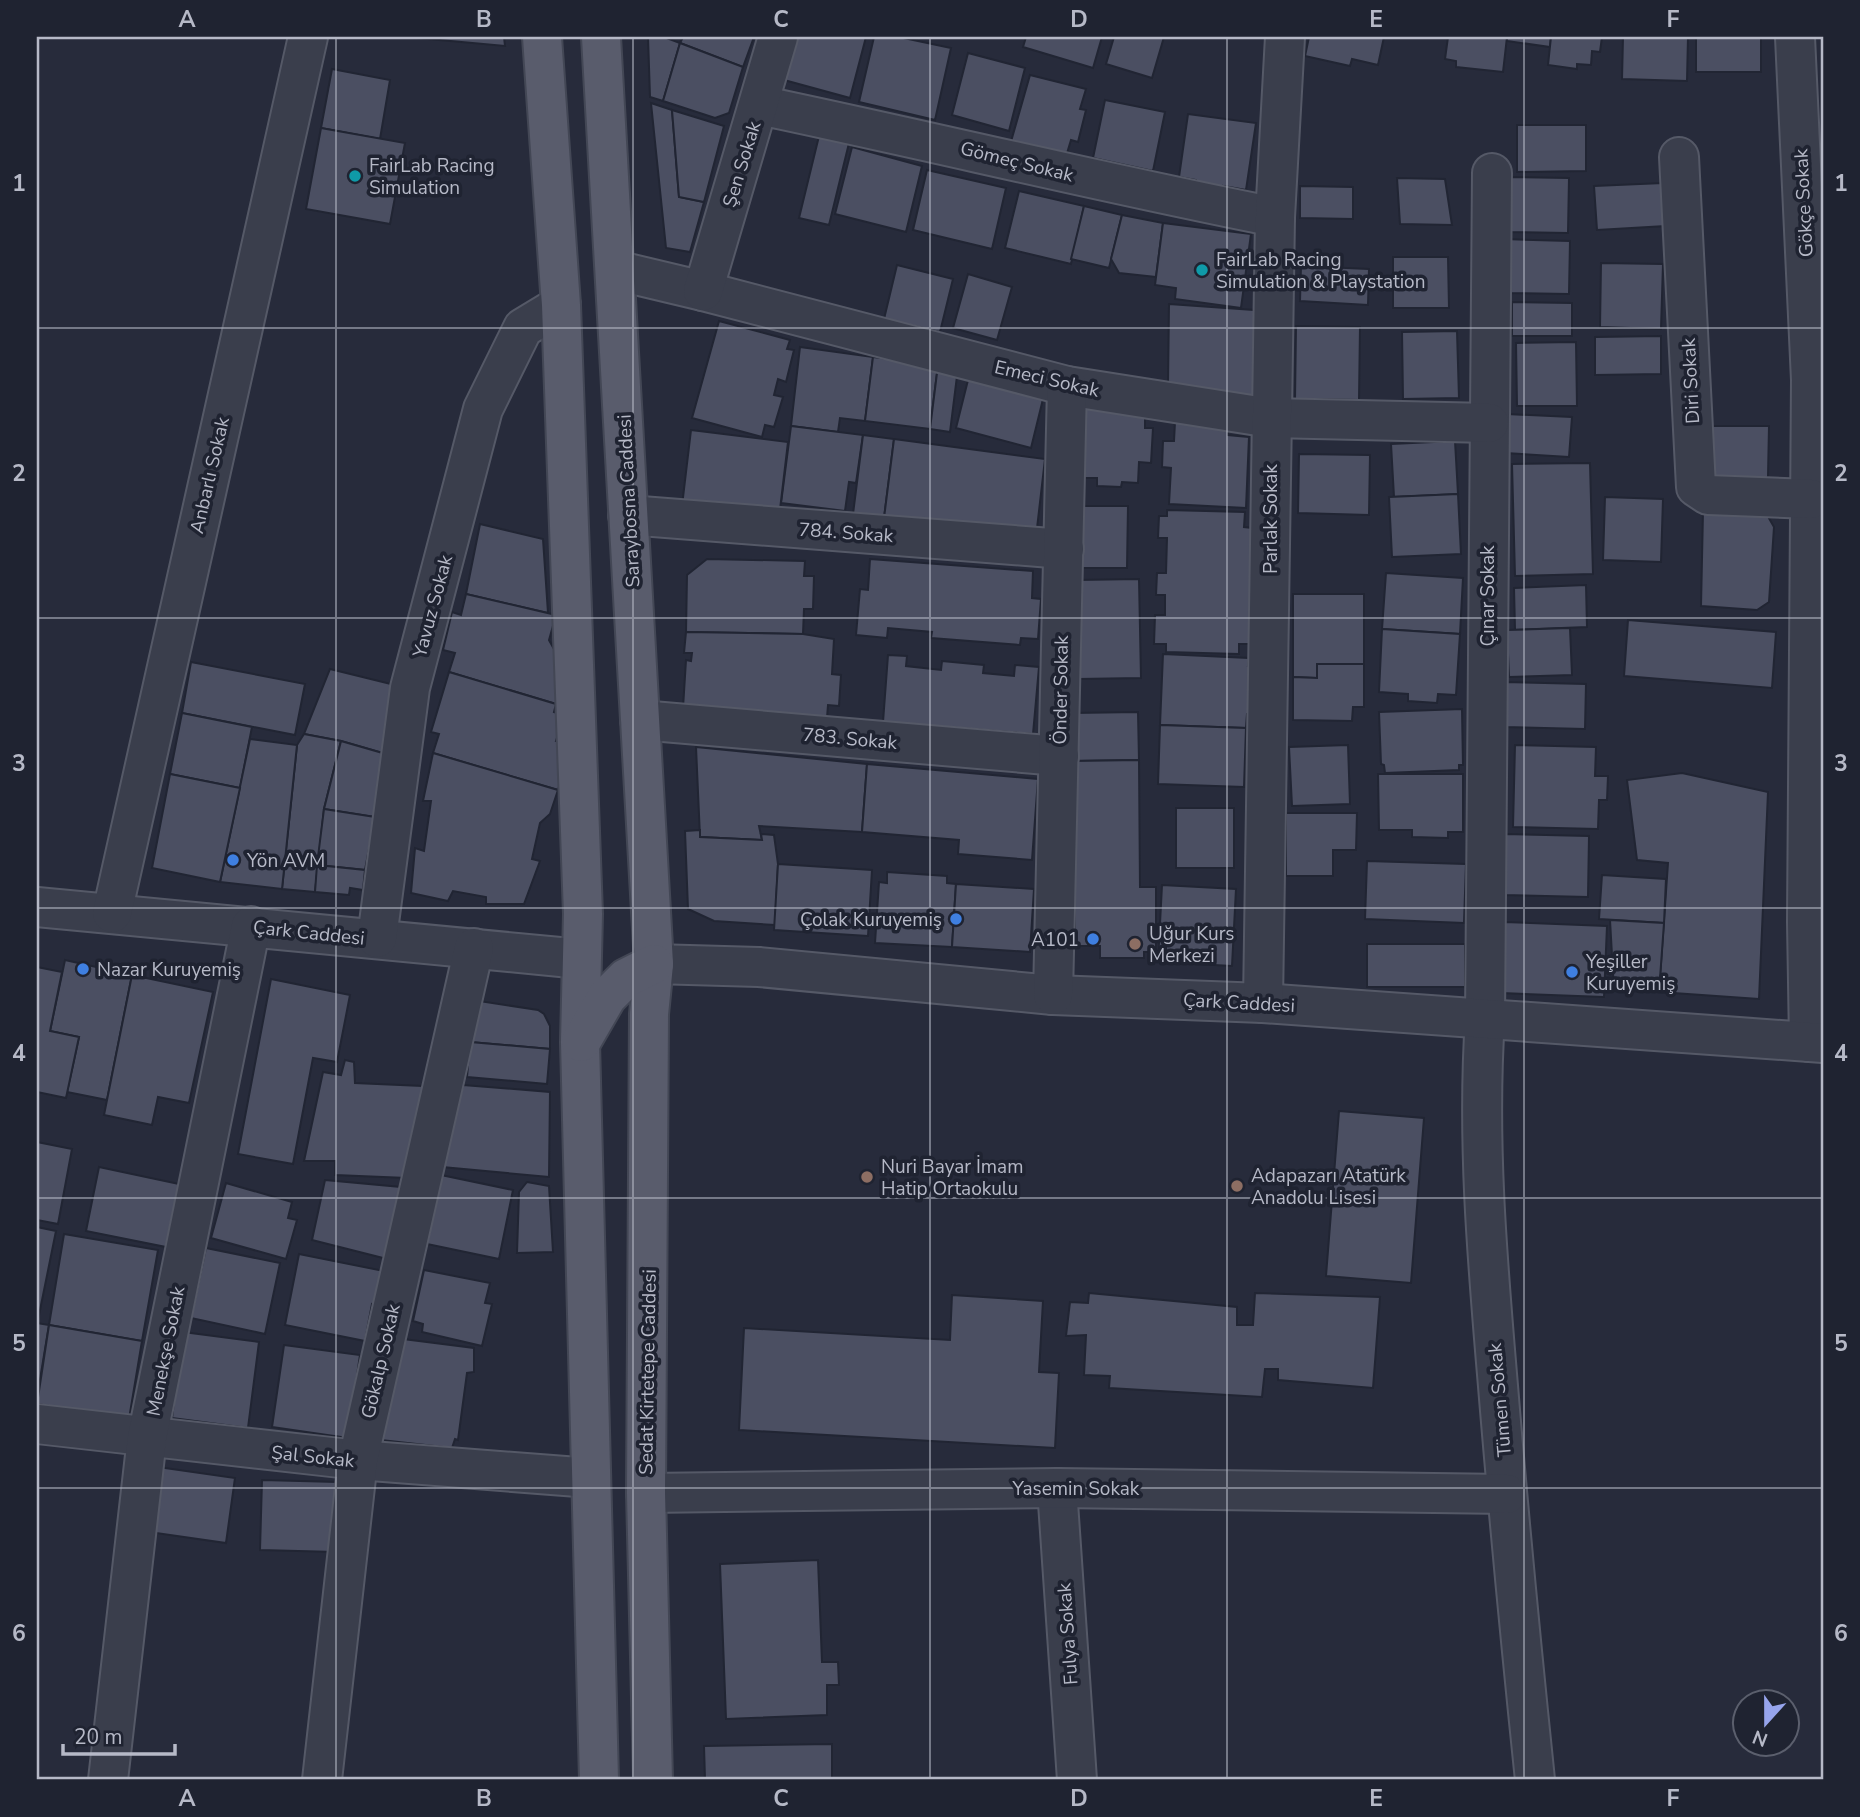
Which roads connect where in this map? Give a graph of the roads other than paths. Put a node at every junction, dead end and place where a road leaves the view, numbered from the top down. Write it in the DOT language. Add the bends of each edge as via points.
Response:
graph roads {
  1 [pos="308,37"];
  2 [pos="542,37"];
  3 [pos="600,37"];
  4 [pos="778,37"];
  5 [pos="1285,37"];
  6 [pos="1795,37"];
  7 [pos="759,105"];
  8 [pos="1679,157"];
  9 [pos="1492,173"];
  10 [pos="1275,217"];
  11 [pos="615,270"];
  12 [pos="703,291"];
  13 [pos="561,305"];
  14 [pos="1068,386"];
  15 [pos="1271,418"];
  16 [pos="1489,423"];
  17 [pos="1817,430"];
  18 [pos="1811,499"];
  19 [pos="628,515"];
  20 [pos="1064,549"];
  21 [pos="640,720"];
  22 [pos="1059,756"];
  23 [pos="37,907"];
  24 [pos="113,913"];
  25 [pos="251,926"];
  26 [pos="377,938"];
  27 [pos="474,948"];
  28 [pos="581,959"];
  29 [pos="654,964"];
  30 [pos="1053,995"];
  31 [pos="1263,1003"];
  32 [pos="1485,1019"];
  33 [pos="580,1042"];
  34 [pos="1816,1042"];
  35 [pos="37,1424"];
  36 [pos="148,1438"];
  37 [pos="361,1447"];
  38 [pos="591,1478"];
  39 [pos="1058,1488"];
  40 [pos="646,1493"];
  41 [pos="1507,1494"];
  42 [pos="108,1780"];
  43 [pos="323,1780"];
  44 [pos="599,1780"];
  45 [pos="653,1780"];
  46 [pos="1077,1780"];
  47 [pos="1535,1780"];
  1 -- 24 [label="street, Anbarlı Sokak"];
  2 -- 13 [label="main road"];
  3 -- 11 [label="main road, Saraybosna Caddesi"];
  4 -- 7 [label="street, Şen Sokak"];
  5 -- 10 [label="street, Parlak Sokak"];
  6 -- 17 [label="street, Gökçe Sokak"];
  7 -- 10 [label="street, Gömeç Sokak"];
  7 -- 12 [label="street, Şen Sokak"];
  8 -- 18 [label="street, Diri Sokak" via="1696,487 1708,495"];
  9 -- 16 [label="street, Çınar Sokak"];
  10 -- 15 [label="street, Parlak Sokak"];
  11 -- 12 [label="street, Emeci Sokak"];
  11 -- 19 [label="main road, Saraybosna Caddesi"];
  12 -- 14 [label="street, Emeci Sokak"];
  13 -- 26 [label="street, Yavuz Sokak" via="523,328 483,409 410,688"];
  13 -- 28 [label="main road"];
  14 -- 15 [label="street, Emeci Sokak"];
  14 -- 20 [label="street, Önder Sokak"];
  15 -- 16 [label="street, Emeci Sokak"];
  15 -- 31 [label="street, Parlak Sokak"];
  16 -- 32 [label="street, Çınar Sokak"];
  17 -- 18 [label="street, Gökçe Sokak"];
  18 -- 34 [label="street, Gökçe Sokak" via="1807,922"];
  19 -- 20 [label="street, 784. Sokak"];
  19 -- 21 [label="main road, Saraybosna Caddesi"];
  20 -- 22 [label="street, Önder Sokak"];
  21 -- 22 [label="street, 783. Sokak"];
  21 -- 29 [label="main road, Saraybosna Caddesi"];
  22 -- 30 [label="street, Önder Sokak"];
  23 -- 24 [label="street, Çark Caddesi"];
  24 -- 25 [label="street, Çark Caddesi"];
  25 -- 26 [label="street, Çark Caddesi"];
  25 -- 36 [label="street, Menekşe Sokak"];
  26 -- 27 [label="street, Çark Caddesi"];
  27 -- 28 [label="street, Çark Caddesi"];
  27 -- 37 [label="street, Gökalp Sokak"];
  28 -- 33 [label="main road"];
  29 -- 30 [label="street, Çark Caddesi" via="759,967"];
  29 -- 33 [label="main road" via="626,978 607,997"];
  29 -- 40 [label="main road, Sedat Kirtetepe Caddesi" via="649,1014"];
  30 -- 31 [label="street, Çark Caddesi"];
  31 -- 32 [label="street, Çark Caddesi"];
  32 -- 34 [label="street, Çark Caddesi"];
  32 -- 41 [label="street, Tümen Sokak" via="1487,1257"];
  33 -- 38 [label="main road"];
  35 -- 36 [label="street, Şal Sokak"];
  36 -- 37 [label="street, Şal Sokak"];
  36 -- 42 [label="street, Menekşe Sokak"];
  37 -- 38 [label="street, Şal Sokak"];
  37 -- 43 [label="street, Gökalp Sokak"];
  38 -- 44 [label="main road"];
  39 -- 40 [label="street, Yasemin Sokak"];
  39 -- 41 [label="street, Yasemin Sokak"];
  39 -- 46 [label="street, Fulya Sokak"];
  40 -- 45 [label="main road, Sedat Kirtetepe Caddesi"];
  41 -- 47 [label="street, Tümen Sokak"];
}
